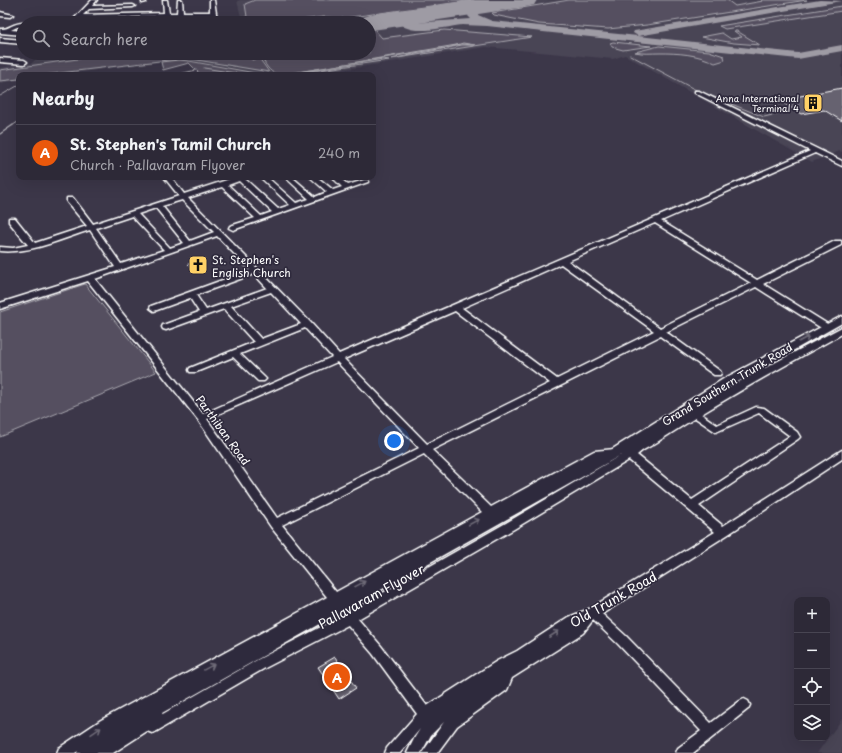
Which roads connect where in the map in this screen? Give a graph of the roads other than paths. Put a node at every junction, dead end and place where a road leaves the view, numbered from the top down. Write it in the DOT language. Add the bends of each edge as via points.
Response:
graph roads {
  1 [pos="95,0"];
  2 [pos="120,0"];
  3 [pos="165,0"];
  4 [pos="180,0"];
  5 [pos="212,0"];
  6 [pos="133,6"];
  7 [pos="117,7"];
  8 [pos="88,8"];
  9 [pos="142,12"];
  10 [pos="213,13"];
  11 [pos="0,14"];
  12 [pos="167,14"];
  13 [pos="180,14"];
  14 [pos="10,15"];
  15 [pos="80,16"];
  16 [pos="92,16"];
  17 [pos="142,16"];
  18 [pos="213,16"];
  19 [pos="16,20"];
  20 [pos="16,25"];
  21 [pos="0,31"];
  22 [pos="7,31"];
  23 [pos="16,32"];
  24 [pos="0,40"];
  25 [pos="16,42"];
  26 [pos="0,60"];
  27 [pos="24,62"];
  28 [pos="697,92"];
  29 [pos="815,151"];
  30 [pos="842,164"];
  31 [pos="169,180"];
  32 [pos="233,180"];
  33 [pos="244,180"];
  34 [pos="266,180"];
  35 [pos="292,180"];
  36 [pos="316,180"];
  37 [pos="338,180"];
  38 [pos="362,180"];
  39 [pos="223,184"];
  40 [pos="347,188"];
  41 [pos="332,193"];
  42 [pos="183,197"];
  43 [pos="314,199"];
  44 [pos="70,200"];
  45 [pos="157,205"];
  46 [pos="295,206"];
  47 [pos="277,212"];
  48 [pos="133,213"];
  49 [pos="259,218"];
  50 [pos="12,220"];
  51 [pos="655,220"];
  52 [pos="92,227"];
  53 [pos="232,228"];
  54 [pos="219,233"];
  55 [pos="188,243"];
  56 [pos="838,243"];
  57 [pos="33,246"];
  58 [pos="0,249"];
  59 [pos="168,250"];
  60 [pos="562,261"];
  61 [pos="120,268"];
  62 [pos="255,271"];
  63 [pos="90,278"];
  64 [pos="755,283"];
  65 [pos="273,289"];
  66 [pos="191,294"];
  67 [pos="0,306"];
  68 [pos="226,306"];
  69 [pos="456,307"];
  70 [pos="154,308"];
  71 [pos="204,313"];
  72 [pos="842,319"];
  73 [pos="307,324"];
  74 [pos="166,327"];
  75 [pos="826,327"];
  76 [pos="842,330"];
  77 [pos="658,331"];
  78 [pos="260,343"];
  79 [pos="235,354"];
  80 [pos="339,358"];
  81 [pos="193,370"];
  82 [pos="717,373"];
  83 [pos="261,379"];
  84 [pos="556,383"];
  85 [pos="694,413"];
  86 [pos="201,418"];
  87 [pos="645,444"];
  88 [pos="424,448"];
  89 [pos="842,454"];
  90 [pos="630,455"];
  91 [pos="608,459"];
  92 [pos="691,506"];
  93 [pos="490,513"];
  94 [pos="275,524"];
  95 [pos="723,532"];
  96 [pos="334,598"];
  97 [pos="592,613"];
  98 [pos="350,618"];
  99 [pos="523,659"];
  100 [pos="507,673"];
  101 [pos="482,687"];
  102 [pos="744,705"];
  103 [pos="425,714"];
  104 [pos="710,732"];
  105 [pos="64,753"];
  106 [pos="85,753"];
  107 [pos="99,753"];
  108 [pos="110,753"];
  109 [pos="393,753"];
  110 [pos="414,753"];
  111 [pos="429,753"];
  112 [pos="683,753"];
  1 -- 8 [label="street"];
  2 -- 7 [label="street"];
  3 -- 12 [label="street"];
  4 -- 13 [label="street"];
  5 -- 10 [label="street"];
  6 -- 7 [label="street"];
  7 -- 8 [label="street"];
  8 -- 15 [label="street"];
  9 -- 12 [label="street"];
  9 -- 16 [label="street"];
  9 -- 17 [label="street"];
  10 -- 13 [label="street"];
  10 -- 18 [label="street"];
  11 -- 14 [label="street"];
  12 -- 13 [label="street"];
  19 -- 20 [label="street"];
  20 -- 22 [label="street"];
  21 -- 22 [label="street"];
  22 -- 23 [label="street"];
  24 -- 25 [label="street"];
  26 -- 27 [label="street"];
  28 -- 29 [label="street"];
  29 -- 30 [label="street"];
  29 -- 51 [label="street"];
  31 -- 42 [label="street"];
  32 -- 39 [label="street"];
  33 -- 47 [label="street"];
  34 -- 46 [label="street"];
  35 -- 43 [label="street"];
  36 -- 41 [label="street"];
  37 -- 40 [label="street"];
  38 -- 40 [label="street"];
  39 -- 42 [label="street"];
  39 -- 49 [label="street"];
  40 -- 41 [label="street"];
  41 -- 43 [label="street"];
  42 -- 45 [label="street"];
  42 -- 54 [label="street"];
  43 -- 46 [label="street"];
  44 -- 52 [label="street"];
  45 -- 48 [label="street"];
  45 -- 55 [label="street"];
  46 -- 47 [label="street"];
  47 -- 49 [label="street"];
  48 -- 52 [label="street"];
  48 -- 59 [label="street"];
  49 -- 53 [label="street"];
  50 -- 57 [label="street"];
  51 -- 60 [label="street"];
  51 -- 64 [label="street"];
  52 -- 57 [label="street"];
  52 -- 61 [label="street"];
  54 -- 55 [label="street"];
  54 -- 62 [label="street"];
  55 -- 59 [label="street"];
  56 -- 64 [label="street"];
  57 -- 58 [label="street" via="13,250"];
  59 -- 61 [label="street"];
  60 -- 69 [label="street"];
  60 -- 77 [label="street"];
  61 -- 63 [label="street"];
  62 -- 65 [label="street"];
  62 -- 66 [label="street"];
  63 -- 67 [label="street"];
  63 -- 86 [label="street, Parthiban Road"];
  64 -- 75 [label="street"];
  64 -- 77 [label="street"];
  65 -- 68 [label="street"];
  65 -- 73 [label="street"];
  66 -- 70 [label="street"];
  66 -- 71 [label="street"];
  68 -- 71 [label="street"];
  68 -- 78 [label="street"];
  69 -- 80 [label="street"];
  69 -- 84 [label="street"];
  71 -- 74 [label="street"];
  72 -- 75 [label="main road, Grand Southern Trunk Road"];
  73 -- 78 [label="street"];
  73 -- 80 [label="street"];
  91 -- 75 [label="main road, Grand Southern Trunk Road, one-way" via="729,381"];
  76 -- 85 [label="main road, Grand Southern Trunk Road"];
  77 -- 82 [label="street"];
  77 -- 84 [label="street"];
  78 -- 79 [label="street"];
  79 -- 81 [label="street"];
  79 -- 83 [label="street"];
  80 -- 86 [label="street"];
  80 -- 88 [label="street"];
  84 -- 88 [label="street"];
  85 -- 87 [label="main road, Grand Southern Trunk Road"];
  85 -- 92 [label="street" via="716,429 761,410 795,437"];
  86 -- 94 [label="street, Parthiban Road"];
  87 -- 90 [label="street"];
  87 -- 91 [label="main road, Pallavaram Flyover"];
  88 -- 93 [label="street"];
  88 -- 94 [label="street"];
  89 -- 95 [label="street, Old Trunk Road"];
  90 -- 92 [label="street"];
  90 -- 98 [label="street"];
  91 -- 93 [label="street" via="597,454"];
  91 -- 106 [label="main road, Pallavaram Flyover" via="142,716"];
  91 -- 107 [label="main road, Pallavaram Flyover" via="466,544 192,695"];
  92 -- 95 [label="street"];
  96 -- 93 [label="street, one-way"];
  94 -- 96 [label="street, Parthiban Road"];
  95 -- 97 [label="street, Old Trunk Road"];
  105 -- 96 [label="street, one-way" via="106,724"];
  97 -- 99 [label="street, Old Trunk Road" via="579,629"];
  97 -- 104 [label="street" via="622,640"];
  98 -- 103 [label="street"];
  98 -- 108 [label="street" via="200,698"];
  99 -- 100 [label="street"];
  99 -- 101 [label="street" via="488,679"];
  99 -- 103 [label="street" via="501,665"];
  100 -- 101 [label="street"];
  100 -- 111 [label="street" via="503,686 452,722"];
  101 -- 110 [label="street" via="441,717 417,742"];
  102 -- 104 [label="street"];
  103 -- 109 [label="street"];
  104 -- 112 [label="street"];
}
